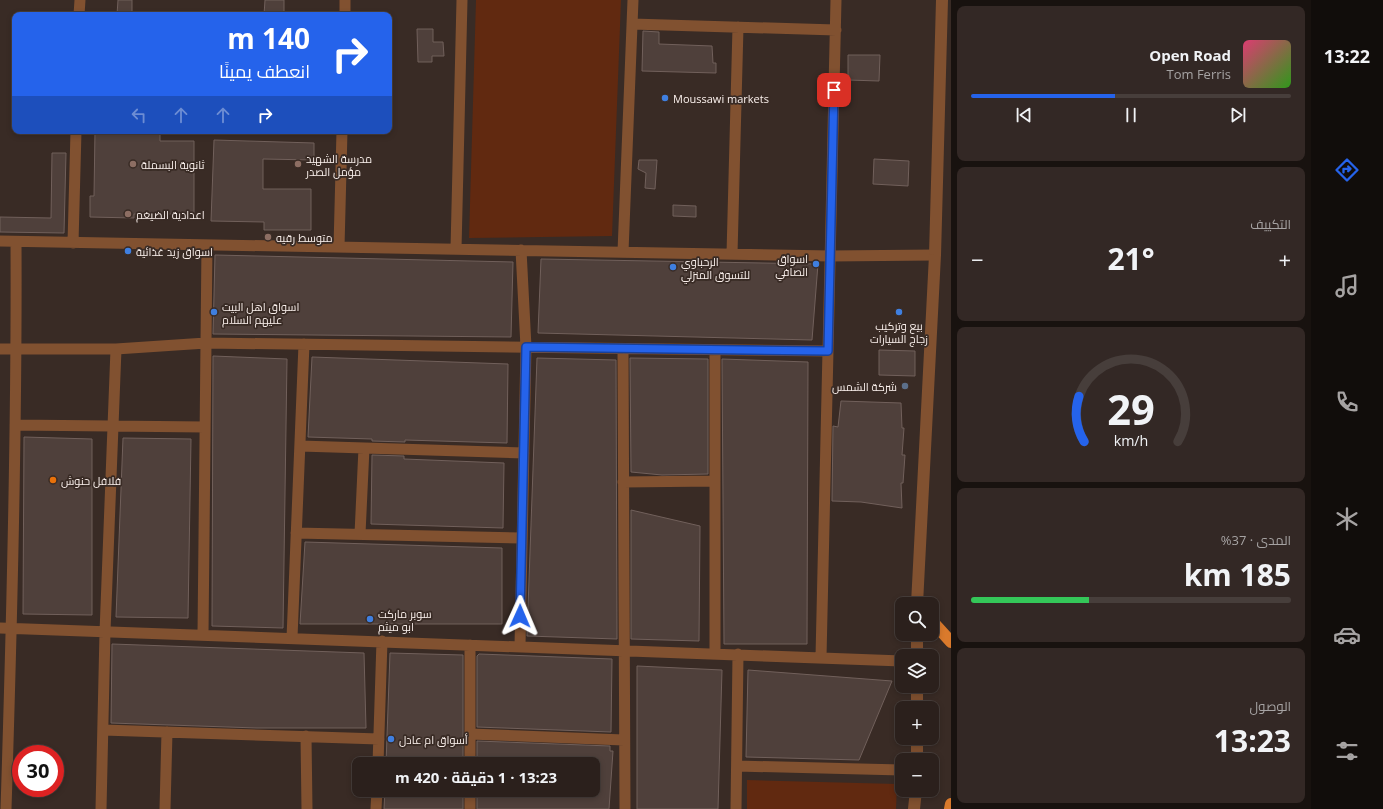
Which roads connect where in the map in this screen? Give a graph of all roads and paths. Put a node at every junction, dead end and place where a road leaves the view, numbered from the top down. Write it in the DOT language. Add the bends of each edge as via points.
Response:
graph roads {
  1 [pos="80,0"];
  2 [pos="345,0"];
  3 [pos="462,0"];
  4 [pos="633,0"];
  5 [pos="836,0"];
  6 [pos="942,0"];
  7 [pos="79,12"];
  8 [pos="345,12"];
  9 [pos="632,24"];
  10 [pos="738,27"];
  11 [pos="836,30"];
  12 [pos="76,134"];
  13 [pos="342,134"];
  14 [pos="0,241"];
  15 [pos="16,242"];
  16 [pos="73,243"];
  17 [pos="207,245"];
  18 [pos="339,247"];
  19 [pos="456,249"];
  20 [pos="521,250"];
  21 [pos="623,252"];
  22 [pos="732,254"];
  23 [pos="935,255"];
  24 [pos="830,256"];
  25 [pos="206,343"];
  26 [pos="304,344"];
  27 [pos="526,347"];
  28 [pos="0,349"];
  29 [pos="116,349"];
  30 [pos="623,349"];
  31 [pos="17,350"];
  32 [pos="715,350"];
  33 [pos="828,351"];
  34 [pos="15,425"];
  35 [pos="113,426"];
  36 [pos="205,427"];
  37 [pos="300,446"];
  38 [pos="364,448"];
  39 [pos="524,453"];
  40 [pos="715,481"];
  41 [pos="623,482"];
  42 [pos="296,533"];
  43 [pos="360,534"];
  44 [pos="522,538"];
  45 [pos="917,597"];
  46 [pos="0,628"];
  47 [pos="12,628"];
  48 [pos="939,629"];
  49 [pos="105,632"];
  50 [pos="203,635"];
  51 [pos="292,638"];
  52 [pos="382,642"];
  53 [pos="951,642"];
  54 [pos="470,645"];
  55 [pos="520,646"];
  56 [pos="624,650"];
  57 [pos="716,653"];
  58 [pos="738,654"];
  59 [pos="821,657"];
  60 [pos="895,661"];
  61 [pos="4,724"];
  62 [pos="103,730"];
  63 [pos="167,732"];
  64 [pos="470,734"];
  65 [pos="306,736"];
  66 [pos="379,739"];
  67 [pos="624,740"];
  68 [pos="378,757"];
  69 [pos="470,757"];
  70 [pos="737,766"];
  71 [pos="895,770"];
  72 [pos="377,797"];
  73 [pos="470,797"];
  74 [pos="915,797"];
  75 [pos="951,804"];
  76 [pos="6,809"];
  77 [pos="101,809"];
  78 [pos="165,809"];
  79 [pos="307,809"];
  80 [pos="376,809"];
  81 [pos="470,809"];
  82 [pos="625,809"];
  83 [pos="736,809"];
  84 [pos="914,809"];
  85 [pos="950,809"];
  1 -- 7 [label="street"];
  2 -- 8 [label="street"];
  3 -- 19 [label="street"];
  4 -- 9 [label="street"];
  5 -- 11 [label="street"];
  6 -- 23 [label="street"];
  9 -- 10 [label="street"];
  9 -- 21 [label="street"];
  10 -- 11 [label="street"];
  10 -- 22 [label="street"];
  11 -- 24 [label="street"];
  12 -- 16 [label="street"];
  13 -- 18 [label="street"];
  14 -- 15 [label="street"];
  15 -- 16 [label="street"];
  15 -- 31 [label="street"];
  16 -- 17 [label="street"];
  17 -- 18 [label="street"];
  17 -- 25 [label="street"];
  18 -- 19 [label="street"];
  19 -- 20 [label="street"];
  20 -- 21 [label="street"];
  20 -- 27 [label="street"];
  21 -- 22 [label="street"];
  22 -- 24 [label="street"];
  23 -- 24 [label="street"];
  23 -- 45 [label="street"];
  24 -- 33 [label="street"];
  25 -- 26 [label="street"];
  25 -- 29 [label="street"];
  25 -- 36 [label="street"];
  26 -- 27 [label="street"];
  26 -- 37 [label="street"];
  27 -- 30 [label="street"];
  27 -- 39 [label="street"];
  28 -- 31 [label="street"];
  29 -- 31 [label="street"];
  29 -- 35 [label="street"];
  30 -- 32 [label="street"];
  30 -- 41 [label="street"];
  31 -- 34 [label="street"];
  32 -- 33 [label="street"];
  32 -- 40 [label="street"];
  33 -- 59 [label="street"];
  34 -- 35 [label="street"];
  34 -- 47 [label="street"];
  35 -- 36 [label="street"];
  35 -- 49 [label="street"];
  36 -- 50 [label="street"];
  37 -- 38 [label="street"];
  37 -- 42 [label="street"];
  38 -- 39 [label="street"];
  38 -- 43 [label="street"];
  39 -- 44 [label="street"];
  40 -- 41 [label="street"];
  40 -- 57 [label="street"];
  41 -- 56 [label="street"];
  42 -- 43 [label="street"];
  42 -- 51 [label="street"];
  43 -- 44 [label="street"];
  44 -- 55 [label="street"];
  46 -- 47 [label="street"];
  47 -- 49 [label="street"];
  47 -- 61 [label="street"];
  48 -- 53 [label="highway"];
  49 -- 50 [label="street"];
  49 -- 62 [label="street"];
  50 -- 51 [label="street"];
  51 -- 52 [label="street"];
  52 -- 54 [label="street"];
  52 -- 66 [label="street"];
  54 -- 55 [label="street"];
  54 -- 64 [label="street"];
  55 -- 56 [label="street"];
  56 -- 57 [label="street"];
  56 -- 67 [label="street"];
  57 -- 58 [label="street"];
  58 -- 59 [label="street"];
  58 -- 70 [label="street"];
  59 -- 60 [label="street"];
  61 -- 76 [label="street"];
  62 -- 63 [label="street"];
  62 -- 77 [label="street"];
  63 -- 65 [label="street"];
  63 -- 78 [label="street"];
  64 -- 67 [label="street"];
  64 -- 69 [label="street"];
  65 -- 66 [label="street"];
  65 -- 79 [label="street"];
  66 -- 68 [label="street"];
  67 -- 82 [label="street"];
  70 -- 71 [label="street"];
  70 -- 83 [label="street"];
  72 -- 80 [label="street"];
  73 -- 81 [label="street"];
  74 -- 84 [label="street"];
  75 -- 85 [label="highway"];
}
